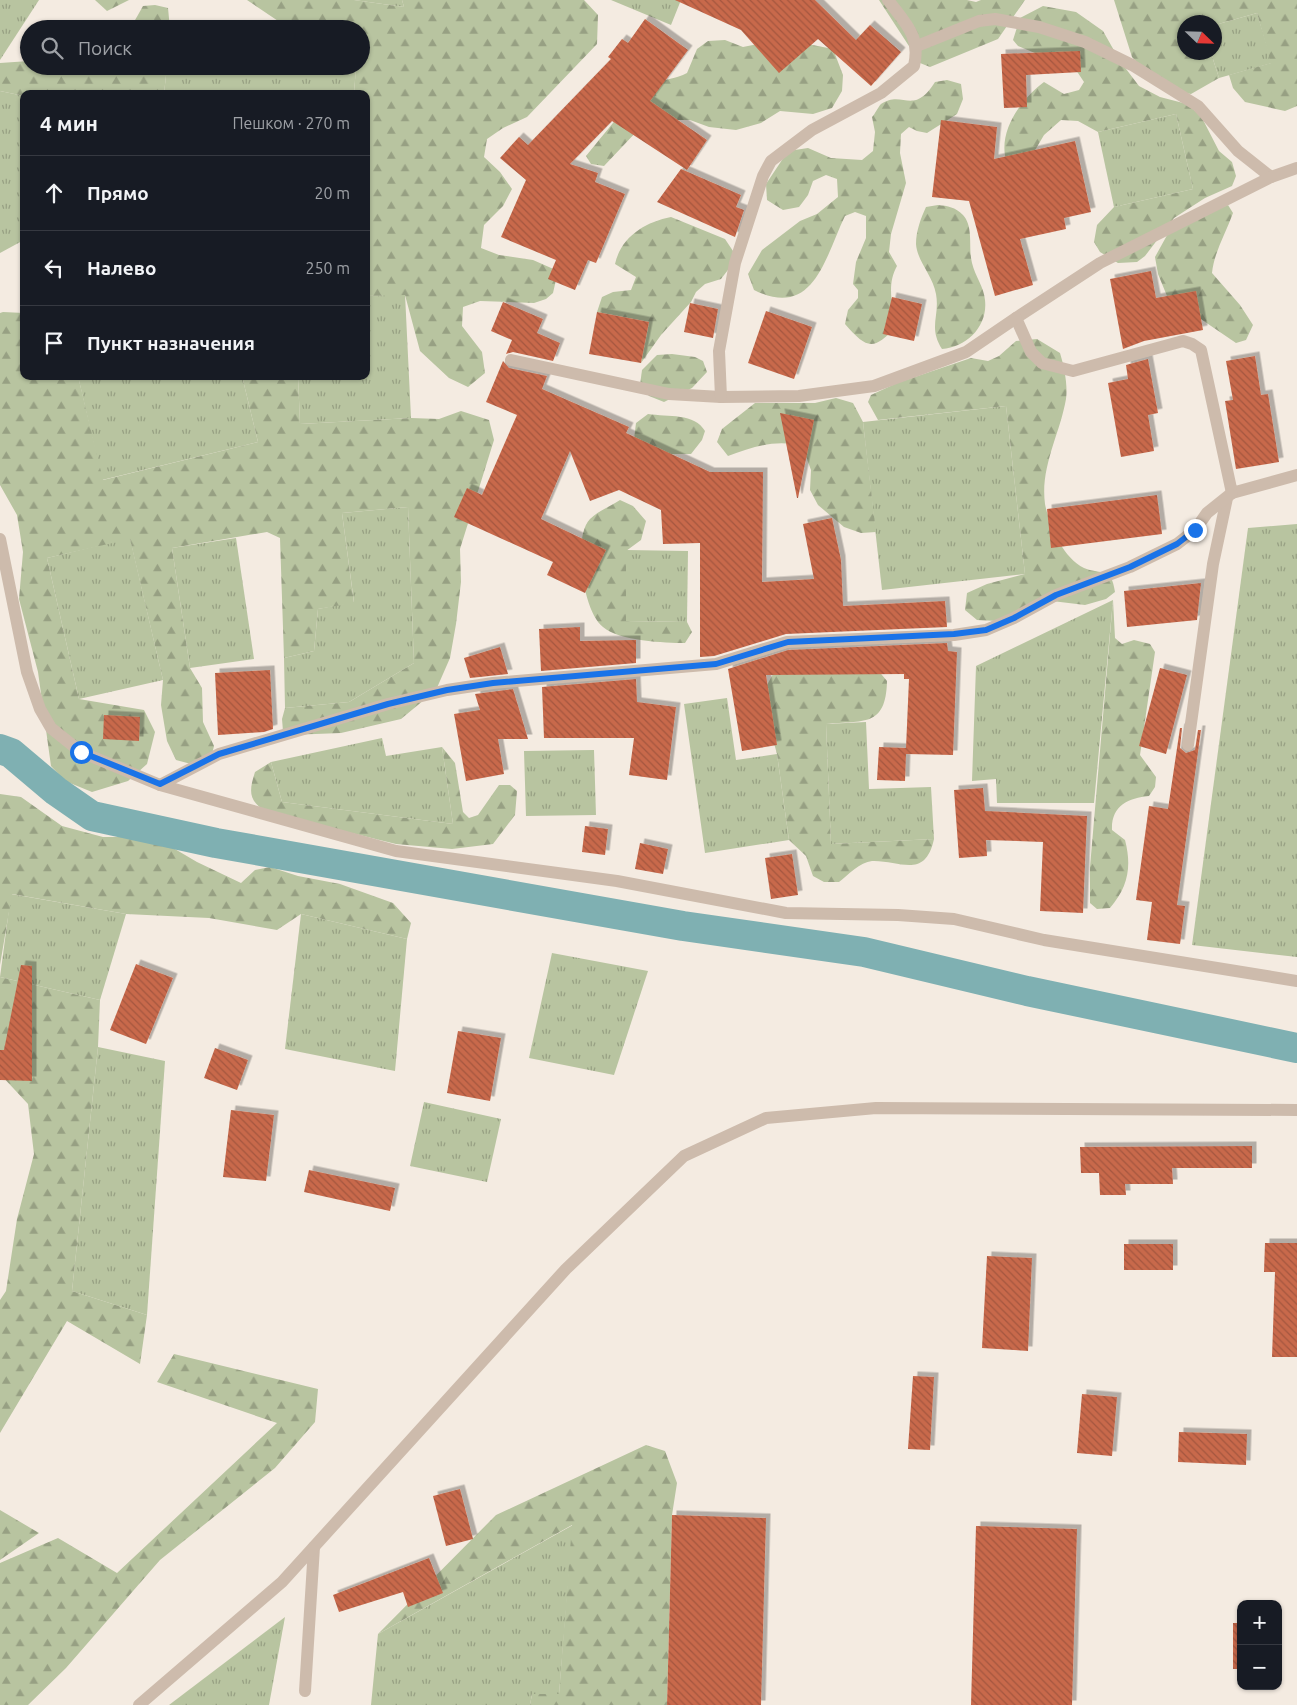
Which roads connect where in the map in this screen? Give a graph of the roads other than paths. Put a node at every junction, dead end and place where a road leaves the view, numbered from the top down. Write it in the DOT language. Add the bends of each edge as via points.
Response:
graph roads {
  1 [pos="888,0"];
  2 [pos="917,46"];
  3 [pos="1297,168"];
  4 [pos="1272,177"];
  5 [pos="1016,318"];
  6 [pos="512,360"];
  7 [pos="721,397"];
  8 [pos="1297,475"];
  9 [pos="1229,495"];
  10 [pos="0,539"];
  11 [pos="1188,745"];
  12 [pos="160,784"];
  13 [pos="1297,981"];
  14 [pos="1297,1110"];
  15 [pos="314,1547"];
  16 [pos="305,1691"];
  17 [pos="138,1705"];
  1 -- 2 [label="street" via="913,34"];
  2 -- 4 [label="street" via="979,21 995,19 1039,27 1085,42 1132,65 1198,106 1238,152"];
  2 -- 7 [label="street" via="914,66 881,93 812,130 771,161 763,176 735,263 718,351"];
  3 -- 4 [label="street"];
  4 -- 5 [label="street" via="1100,264"];
  5 -- 7 [label="street" via="966,352 874,386 799,396"];
  5 -- 9 [label="street" via="1031,352 1042,363 1073,371 1183,342 1201,350"];
  6 -- 7 [label="street" via="668,394"];
  8 -- 9 [label="street"];
  9 -- 11 [label="street" via="1213,564"];
  9 -- 12 [label="street" via="1177,544 1130,567 1056,595 986,630 788,642 716,664 493,683 447,690 219,754"];
  10 -- 12 [label="street" via="27,672 40,709 51,728 81,752"];
  12 -- 13 [label="street" via="396,851 617,881 786,913 954,919 1044,940"];
  14 -- 15 [label="street" via="876,1108 766,1118 684,1156 566,1269"];
  15 -- 16 [label="street"];
  15 -- 17 [label="street" via="282,1582"];
}
